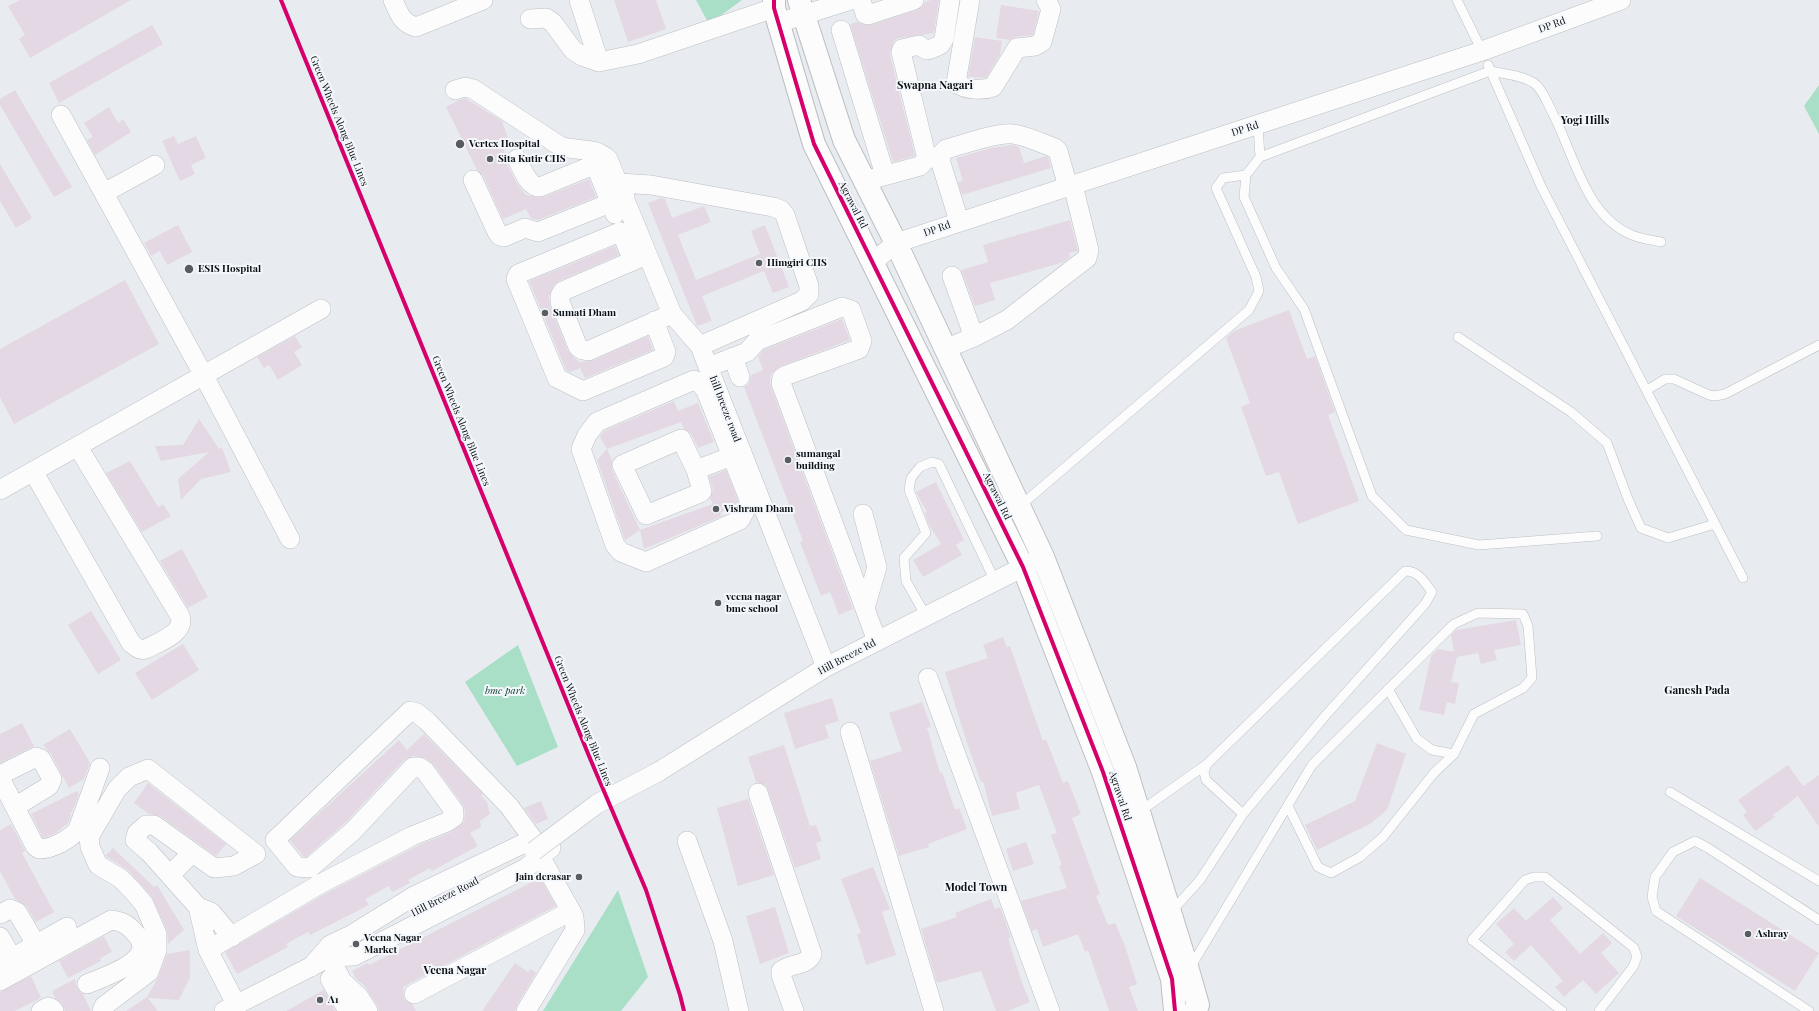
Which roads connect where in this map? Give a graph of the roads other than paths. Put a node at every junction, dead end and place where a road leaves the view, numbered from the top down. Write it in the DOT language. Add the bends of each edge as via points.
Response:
graph roads {
  1 [pos="393,0"];
  2 [pos="483,0"];
  3 [pos="579,0"];
  4 [pos="862,0"];
  5 [pos="914,0"];
  6 [pos="950,0"];
  7 [pos="970,0"];
  8 [pos="1046,0"];
  9 [pos="1457,0"];
  10 [pos="1621,0"];
  11 [pos="842,1"];
  12 [pos="801,7"];
  13 [pos="775,10"];
  14 [pos="530,19"];
  15 [pos="841,30"];
  16 [pos="599,62"];
  17 [pos="1487,62"];
  18 [pos="455,90"];
  19 [pos="61,115"];
  20 [pos="1258,124"];
  21 [pos="1260,157"];
  22 [pos="517,159"];
  23 [pos="601,162"];
  24 [pos="155,165"];
  25 [pos="1246,175"];
  26 [pos="875,178"];
  27 [pos="473,180"];
  28 [pos="1070,186"];
  29 [pos="104,193"];
  30 [pos="617,199"];
  31 [pos="959,221"];
  32 [pos="1662,242"];
  33 [pos="896,243"];
  34 [pos="640,257"];
  35 [pos="873,262"];
  36 [pos="952,276"];
  37 [pos="321,309"];
  38 [pos="672,314"];
  39 [pos="654,321"];
  40 [pos="974,337"];
  41 [pos="1458,337"];
  42 [pos="1819,345"];
  43 [pos="700,346"];
  44 [pos="945,349"];
  45 [pos="733,357"];
  46 [pos="708,367"];
  47 [pos="204,376"];
  48 [pos="740,377"];
  49 [pos="1647,390"];
  50 [pos="78,447"];
  51 [pos="737,454"];
  52 [pos="696,470"];
  53 [pos="33,471"];
  54 [pos="0,490"];
  55 [pos="1020,506"];
  56 [pos="863,514"];
  57 [pos="1715,524"];
  58 [pos="1598,536"];
  59 [pos="290,539"];
  60 [pos="1043,557"];
  61 [pos="1023,567"];
  62 [pos="1742,578"];
  63 [pos="995,581"];
  64 [pos="865,608"];
  65 [pos="926,616"];
  66 [pos="877,641"];
  67 [pos="826,666"];
  68 [pos="928,678"];
  69 [pos="1388,689"];
  70 [pos="850,732"];
  71 [pos="1454,754"];
  72 [pos="1207,764"];
  73 [pos="100,768"];
  74 [pos="658,772"];
  75 [pos="0,775"];
  76 [pos="0,778"];
  77 [pos="1670,792"];
  78 [pos="758,793"];
  79 [pos="610,806"];
  80 [pos="1288,806"];
  81 [pos="15,807"];
  82 [pos="1139,812"];
  83 [pos="1243,814"];
  84 [pos="275,840"];
  85 [pos="687,841"];
  86 [pos="536,849"];
  87 [pos="192,853"];
  88 [pos="256,854"];
  89 [pos="310,868"];
  90 [pos="170,875"];
  91 [pos="1819,881"];
  92 [pos="320,884"];
  93 [pos="198,907"];
  94 [pos="571,911"];
  95 [pos="1171,913"];
  96 [pos="0,914"];
  97 [pos="1819,920"];
  98 [pos="67,926"];
  99 [pos="232,936"];
  100 [pos="0,937"];
  101 [pos="36,944"];
  102 [pos="208,950"];
  103 [pos="6,961"];
  104 [pos="320,962"];
  105 [pos="1188,970"];
  106 [pos="0,981"];
  107 [pos="87,984"];
  108 [pos="414,994"];
  109 [pos="230,1008"];
  110 [pos="41,1011"];
  111 [pos="54,1011"];
  112 [pos="102,1011"];
  113 [pos="348,1011"];
  114 [pos="368,1011"];
  115 [pos="526,1011"];
  116 [pos="739,1011"];
  117 [pos="794,1011"];
  118 [pos="934,1011"];
  119 [pos="1050,1011"];
  120 [pos="1175,1011"];
  121 [pos="1195,1011"];
  122 [pos="1562,1011"];
  123 [pos="1599,1011"];
  124 [pos="1808,1011"];
  1 -- 2 [label="street" via="400,18 408,25 416,27"];
  3 -- 16 [label="street"];
  4 -- 5 [label="street" via="868,15"];
  6 -- 26 [label="street" via="944,39 940,45 927,51 915,45 902,49 901,52 927,159 920,166"];
  7 -- 8 [label="street" via="956,83 984,90 993,87 1017,48 1035,46 1042,42 1051,8"];
  9 -- 17 [label="lane"];
  10 -- 17 [label="street, DP Rd"];
  11 -- 12 [label="street"];
  12 -- 13 [label="street"];
  12 -- 26 [label="street, Agrawal Rd" via="844,140"];
  13 -- 16 [label="street" via="638,54"];
  13 -- 35 [label="street, Agrawal Rd" via="814,144"];
  14 -- 16 [label="street" via="546,18 553,22 574,50"];
  15 -- 26 [label="street"];
  17 -- 20 [label="street, DP Rd"];
  17 -- 21 [label="lane"];
  17 -- 32 [label="lane" via="1536,85 1563,134 1590,199 1613,223 1632,235"];
  17 -- 49 [label="lane" via="1541,186 1613,329"];
  18 -- 23 [label="street" via="465,87 473,89 560,146 600,152"];
  19 -- 29 [label="street"];
  20 -- 21 [label="lane"];
  20 -- 28 [label="street, DP Rd"];
  21 -- 25 [label="lane"];
  22 -- 23 [label="street" via="535,187"];
  23 -- 30 [label="street, hill breeze road"];
  24 -- 29 [label="street"];
  25 -- 55 [label="lane" via="1223,178 1216,188 1256,277 1259,291 1249,310"];
  25 -- 58 [label="lane" via="1244,197 1276,268 1304,309 1372,496 1406,530 1479,545"];
  26 -- 33 [label="street, Agrawal Rd"];
  27 -- 30 [label="street" via="497,232 504,237 525,228 538,232"];
  28 -- 31 [label="street, DP Rd"];
  28 -- 31 [label="street" via="1058,151 1022,136 1000,135 946,150 940,160"];
  28 -- 40 [label="street" via="1089,250 1087,258 1007,320"];
  29 -- 47 [label="street"];
  30 -- 34 [label="street, hill breeze road"];
  30 -- 43 [label="street" via="651,185 773,207 781,210 785,216 809,286 809,294 802,301"];
  31 -- 33 [label="street, DP Rd"];
  33 -- 35 [label="street, DP Rd"];
  33 -- 44 [label="street, Agrawal Rd"];
  34 -- 38 [label="street, hill breeze road"];
  34 -- 39 [label="street" via="563,291 560,302 578,347 583,350 588,351"];
  34 -- 39 [label="street" via="620,232 518,274 516,280 557,378 583,391 664,357 666,352"];
  35 -- 61 [label="street, Agrawal Rd"];
  36 -- 40 [label="street"];
  37 -- 47 [label="street"];
  38 -- 39 [label="street"];
  38 -- 43 [label="street, hill breeze road"];
  40 -- 44 [label="street"];
  41 -- 57 [label="lane" via="1571,412 1607,443 1641,528 1668,538"];
  42 -- 49 [label="lane" via="1725,394 1709,395 1674,379 1665,379"];
  43 -- 46 [label="street, hill breeze road"];
  44 -- 55 [label="street, Agrawal Rd"];
  45 -- 46 [label="street"];
  45 -- 48 [label="street"];
  45 -- 64 [label="street" via="747,352 758,341 842,307 851,310 862,341 859,349 787,375 782,378 781,384"];
  46 -- 51 [label="street, hill breeze road"];
  47 -- 50 [label="street"];
  47 -- 59 [label="street"];
  49 -- 57 [label="lane"];
  50 -- 53 [label="street"];
  50 -- 53 [label="street" via="182,621 179,630 146,649 137,648 131,643"];
  51 -- 51 [label="street" via="750,502 740,520 646,562 621,552 616,545 581,449 586,435 597,422 694,380 706,391"];
  51 -- 52 [label="street"];
  51 -- 67 [label="street, hill breeze road"];
  53 -- 54 [label="street"];
  55 -- 60 [label="street, Agrawal Rd"];
  56 -- 64 [label="street" via="877,567"];
  57 -- 62 [label="lane"];
  60 -- 61 [label="street, Hill Breeze Rd"];
  60 -- 82 [label="street, Agrawal Rd"];
  61 -- 63 [label="street, Hill Breeze Rd"];
  61 -- 120 [label="street, Agrawal Rd" via="1103,772 1172,979"];
  63 -- 65 [label="street, Hill Breeze Rd"];
  63 -- 65 [label="lane" via="939,464 932,462 920,467 911,478 910,490 926,533 904,558 906,581"];
  64 -- 66 [label="street"];
  65 -- 66 [label="street, Hill Breeze Rd"];
  66 -- 67 [label="street, Hill Breeze Rd"];
  67 -- 74 [label="street, Hill Breeze Rd"];
  68 -- 119 [label="street"];
  69 -- 71 [label="lane" via="1417,739 1432,750"];
  69 -- 71 [label="lane" via="1454,624 1478,613 1523,614 1528,626 1532,678 1523,688 1474,714"];
  69 -- 80 [label="lane" via="1312,765"];
  70 -- 118 [label="street"];
  71 -- 80 [label="lane" via="1434,773 1383,837 1360,857 1331,873 1318,867"];
  72 -- 82 [label="lane"];
  72 -- 83 [label="lane" via="1204,772 1206,780"];
  72 -- 83 [label="lane" via="1405,571 1411,570 1418,575 1432,592 1426,604 1326,714"];
  73 -- 81 [label="street" via="78,829 73,835 45,849 35,846"];
  74 -- 86 [label="street, Hill Breeze Road, bridge" via="597,804"];
  75 -- 81 [label="street" via="36,757 42,761 52,779 50,786"];
  76 -- 81 [label="street"];
  77 -- 91 [label="lane"];
  78 -- 117 [label="street" via="812,954 806,961 781,971"];
  79 -- 86 [label="street" via="594,814 560,839"];
  80 -- 105 [label="lane"];
  82 -- 95 [label="street, Agrawal Rd"];
  83 -- 95 [label="lane" via="1200,880"];
  84 -- 86 [label="street" via="410,711 417,713 433,726 509,806"];
  84 -- 88 [label="street"];
  84 -- 89 [label="street" via="297,866"];
  85 -- 116 [label="street" via="723,941"];
  86 -- 94 [label="street"];
  86 -- 104 [label="street, Hill Breeze Road"];
  87 -- 88 [label="street" via="214,868 234,866"];
  87 -- 90 [label="street"];
  87 -- 90 [label="street" via="154,825 146,825 138,833 135,840"];
  88 -- 112 [label="street" via="148,769 129,777 117,789 89,836 90,847 98,865 120,878 144,904 157,934 158,950 149,972 104,1006"];
  89 -- 92 [label="street"];
  89 -- 92 [label="street" via="353,831 413,767 425,771 454,811 454,817 446,822 412,836"];
  90 -- 93 [label="street"];
  92 -- 99 [label="street"];
  93 -- 99 [label="street" via="211,912"];
  93 -- 102 [label="street"];
  94 -- 108 [label="street"];
  94 -- 115 [label="street" via="575,930"];
  95 -- 105 [label="street, Agrawal Rd"];
  96 -- 101 [label="street" via="10,909 17,912"];
  97 -- 124 [label="lane" via="1694,841 1673,852 1655,877 1652,896 1656,911"];
  98 -- 101 [label="street"];
  99 -- 102 [label="street"];
  100 -- 103 [label="street"];
  101 -- 103 [label="street"];
  102 -- 109 [label="street"];
  104 -- 109 [label="street, Hill Breeze Road"];
  104 -- 113 [label="street"];
  104 -- 114 [label="street" via="359,997"];
  105 -- 121 [label="street, Agrawal Rd" via="1198,1005"];
  106 -- 107 [label="street" via="111,920 119,920 128,925 139,937 142,948 138,959"];
  110 -- 111 [label="street" via="48,1007"];
  122 -- 123 [label="lane" via="1472,940 1525,880 1534,877 1545,877 1634,948 1637,957 1633,967"];
}
